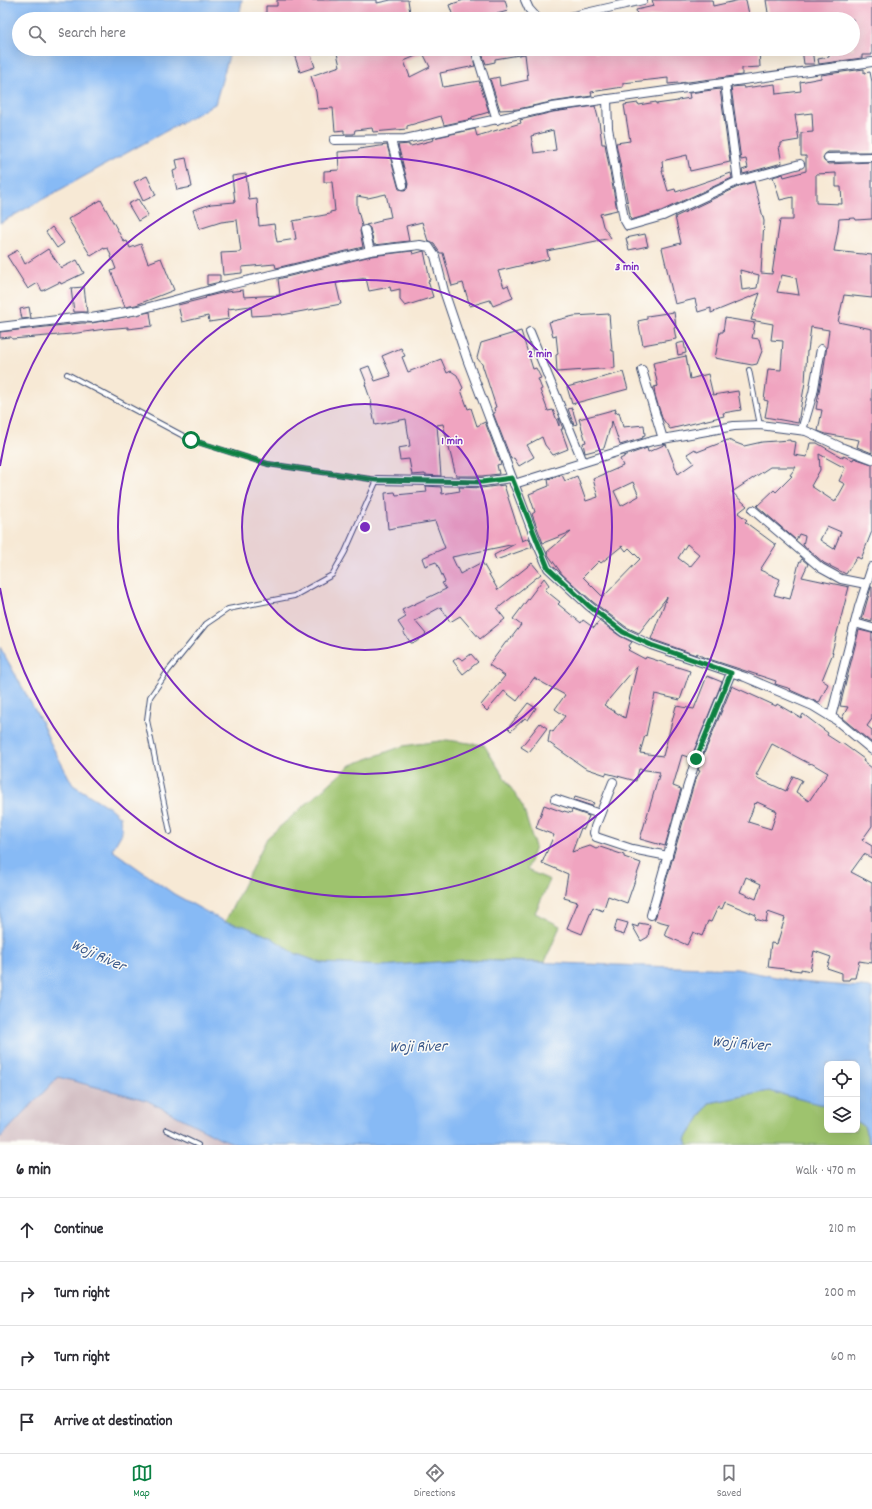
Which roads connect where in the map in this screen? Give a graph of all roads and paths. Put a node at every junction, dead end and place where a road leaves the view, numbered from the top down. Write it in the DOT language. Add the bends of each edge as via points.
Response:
graph roads {
  1 [pos="525,0"];
  2 [pos="642,0"];
  3 [pos="531,12"];
  4 [pos="590,12"];
  5 [pos="477,56"];
  6 [pos="872,62"];
  7 [pos="725,83"];
  8 [pos="607,99"];
  9 [pos="498,120"];
  10 [pos="334,140"];
  11 [pos="391,140"];
  12 [pos="872,156"];
  13 [pos="828,158"];
  14 [pos="800,164"];
  15 [pos="738,181"];
  16 [pos="403,185"];
  17 [pos="366,230"];
  18 [pos="370,251"];
  19 [pos="0,327"];
  20 [pos="530,332"];
  21 [pos="821,349"];
  22 [pos="642,370"];
  23 [pos="749,370"];
  24 [pos="67,374"];
  25 [pos="760,425"];
  26 [pos="802,430"];
  27 [pos="663,439"];
  28 [pos="872,459"];
  29 [pos="583,462"];
  30 [pos="377,480"];
  31 [pos="513,481"];
  32 [pos="753,510"];
  33 [pos="872,567"];
  34 [pos="866,584"];
  35 [pos="855,623"];
  36 [pos="872,628"];
  37 [pos="731,673"];
  38 [pos="830,717"];
  39 [pos="872,750"];
  40 [pos="613,782"];
  41 [pos="555,799"];
  42 [pos="600,814"];
  43 [pos="170,832"];
  44 [pos="668,856"];
  45 [pos="651,915"];
  46 [pos="166,1130"];
  47 [pos="198,1145"];
  1 -- 3 [label="street"];
  2 -- 4 [label="street"];
  5 -- 9 [label="street"];
  6 -- 7 [label="street"];
  7 -- 8 [label="street"];
  7 -- 15 [label="street"];
  8 -- 9 [label="street" via="552,107"];
  8 -- 15 [label="street" via="608,128 624,219 628,226 663,216"];
  9 -- 11 [label="street"];
  10 -- 11 [label="street"];
  11 -- 16 [label="street"];
  12 -- 13 [label="street"];
  14 -- 15 [label="street"];
  17 -- 18 [label="street"];
  18 -- 19 [label="street" via="138,310 90,318"];
  18 -- 31 [label="street" via="420,246 429,247 435,256 467,359"];
  20 -- 29 [label="street"];
  21 -- 26 [label="street" via="813,393"];
  22 -- 27 [label="street"];
  23 -- 25 [label="lane"];
  24 -- 30 [label="lane" via="191,440 268,464"];
  25 -- 26 [label="street"];
  25 -- 27 [label="street" via="734,426"];
  26 -- 28 [label="street"];
  27 -- 29 [label="street"];
  29 -- 31 [label="street"];
  30 -- 31 [label="street"];
  30 -- 43 [label="lane" via="345,552 332,574 294,596 228,609 206,624 150,697 147,720"];
  31 -- 37 [label="street" via="548,568 589,606 623,632 651,645"];
  32 -- 34 [label="street" via="820,568 842,579"];
  33 -- 34 [label="street"];
  34 -- 35 [label="street"];
  35 -- 36 [label="street"];
  35 -- 38 [label="street"];
  37 -- 38 [label="street" via="813,706"];
  37 -- 44 [label="street" via="696,759"];
  38 -- 39 [label="street"];
  40 -- 42 [label="street"];
  41 -- 42 [label="street"];
  42 -- 44 [label="street" via="595,827 596,837 632,849"];
  44 -- 45 [label="street"];
  46 -- 47 [label="lane"];
}
